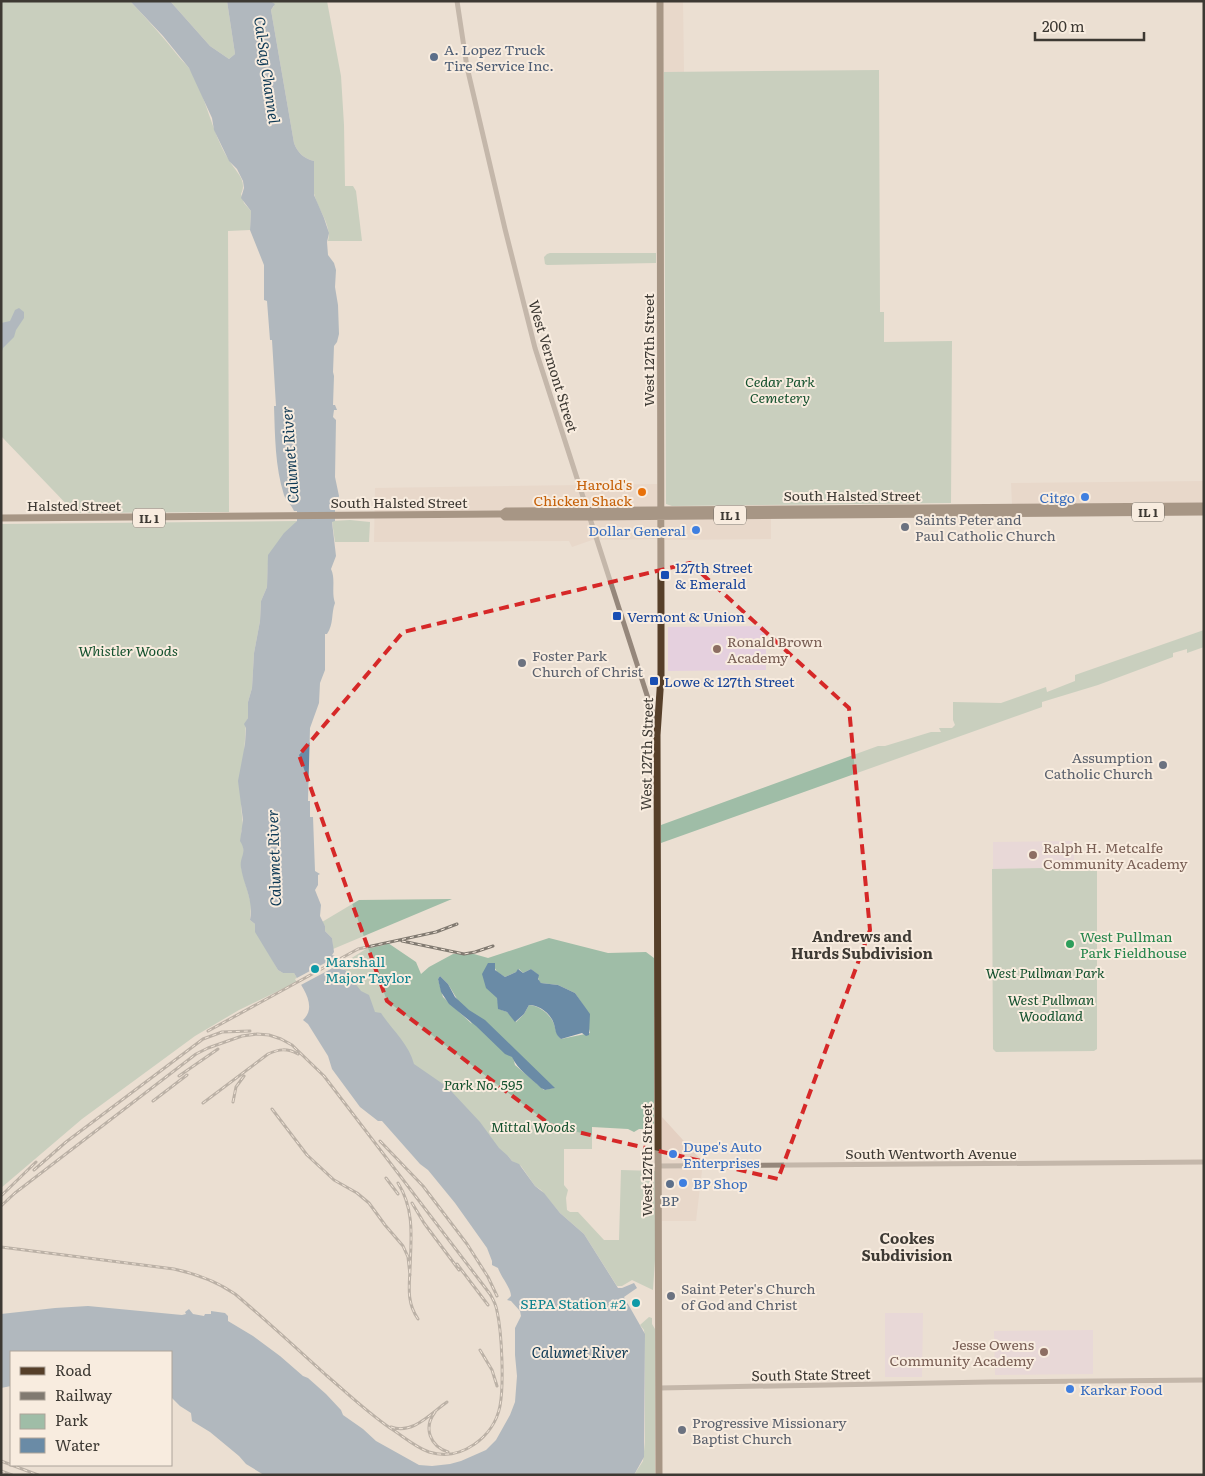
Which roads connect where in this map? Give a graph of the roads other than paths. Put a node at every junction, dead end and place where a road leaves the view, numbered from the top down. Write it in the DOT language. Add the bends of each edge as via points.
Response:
graph roads {
  1 [pos="457,1"];
  2 [pos="660,1"];
  3 [pos="1204,506"];
  4 [pos="1204,512"];
  5 [pos="661,513"];
  6 [pos="588,514"];
  7 [pos="297,516"];
  8 [pos="1,518"];
  9 [pos="657,730"];
  10 [pos="1204,1162"];
  11 [pos="658,1166"];
  12 [pos="1204,1380"];
  13 [pos="659,1388"];
  14 [pos="659,1475"];
  1 -- 6 [label="street, West Vermont Street" via="467,67 520,294"];
  2 -- 5 [label="main road, West 127th Street"];
  3 -- 5 [label="main road, South Halsted Street / IL 1"];
  4 -- 5 [label="main road, South Halsted Street / IL 1"];
  5 -- 6 [label="main road, South Halsted Street / IL 1"];
  5 -- 9 [label="main road, West 127th Street" via="661,676"];
  6 -- 7 [label="main road, South Halsted Street / IL 1"];
  6 -- 9 [label="street, West Vermont Street"];
  7 -- 8 [label="main road, Halsted Street / IL 1"];
  9 -- 11 [label="main road, West 127th Street"];
  10 -- 11 [label="street, South Wentworth Avenue"];
  11 -- 13 [label="main road, West 127th Street"];
  12 -- 13 [label="street, South State Street"];
  13 -- 14 [label="main road, West 127th Street"];
}
